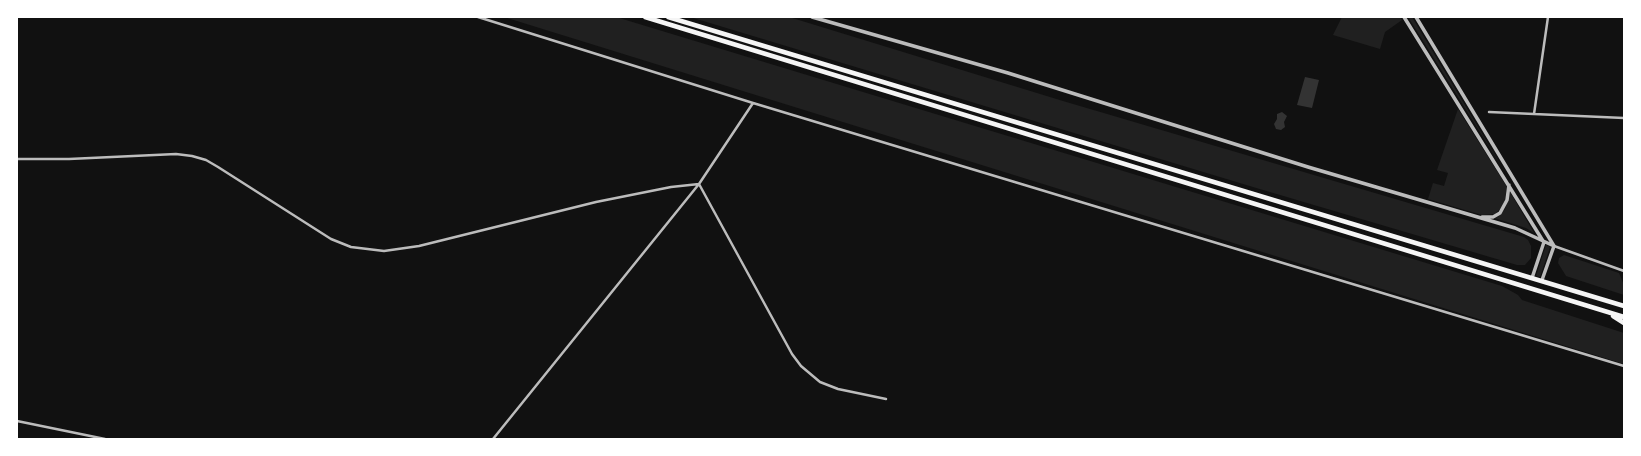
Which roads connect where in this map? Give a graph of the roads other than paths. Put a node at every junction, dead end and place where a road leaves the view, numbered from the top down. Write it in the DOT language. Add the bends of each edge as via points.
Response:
graph roads {
  1 [pos="478,17"];
  2 [pos="645,17"];
  3 [pos="668,17"];
  4 [pos="812,17"];
  5 [pos="1404,17"];
  6 [pos="1416,17"];
  7 [pos="1548,17"];
  8 [pos="753,103"];
  9 [pos="1488,112"];
  10 [pos="1534,114"];
  11 [pos="1624,118"];
  12 [pos="17,160"];
  13 [pos="699,184"];
  14 [pos="1509,185"];
  15 [pos="1477,217"];
  16 [pos="1544,242"];
  17 [pos="1554,246"];
  18 [pos="1624,271"];
  19 [pos="1532,278"];
  20 [pos="1542,280"];
  21 [pos="1624,305"];
  22 [pos="1611,314"];
  23 [pos="1624,317"];
  24 [pos="1624,323"];
  25 [pos="1624,366"];
  26 [pos="886,399"];
  27 [pos="17,421"];
  28 [pos="105,439"];
  29 [pos="493,439"];
  1 -- 8 [label="street"];
  2 -- 22 [label="highway"];
  3 -- 19 [label="highway"];
  4 -- 15 [label="street" via="1008,73"];
  5 -- 14 [label="street"];
  6 -- 17 [label="street"];
  7 -- 10 [label="street"];
  8 -- 13 [label="street"];
  8 -- 25 [label="street"];
  9 -- 10 [label="street"];
  10 -- 11 [label="street"];
  12 -- 13 [label="street" via="176,154 192,156 218,167 331,239 351,247 384,251 419,246 596,202"];
  13 -- 26 [label="street" via="801,366 820,382 838,389"];
  13 -- 29 [label="street"];
  14 -- 15 [label="street" via="1507,200 1500,213 1493,217"];
  14 -- 16 [label="street"];
  15 -- 16 [label="street" via="1525,231"];
  16 -- 17 [label="street"];
  16 -- 19 [label="street"];
  17 -- 18 [label="street"];
  17 -- 20 [label="street"];
  19 -- 20 [label="highway"];
  20 -- 21 [label="highway"];
  22 -- 23 [label="highway"];
  22 -- 24 [label="highway"];
  27 -- 28 [label="street"];
}
